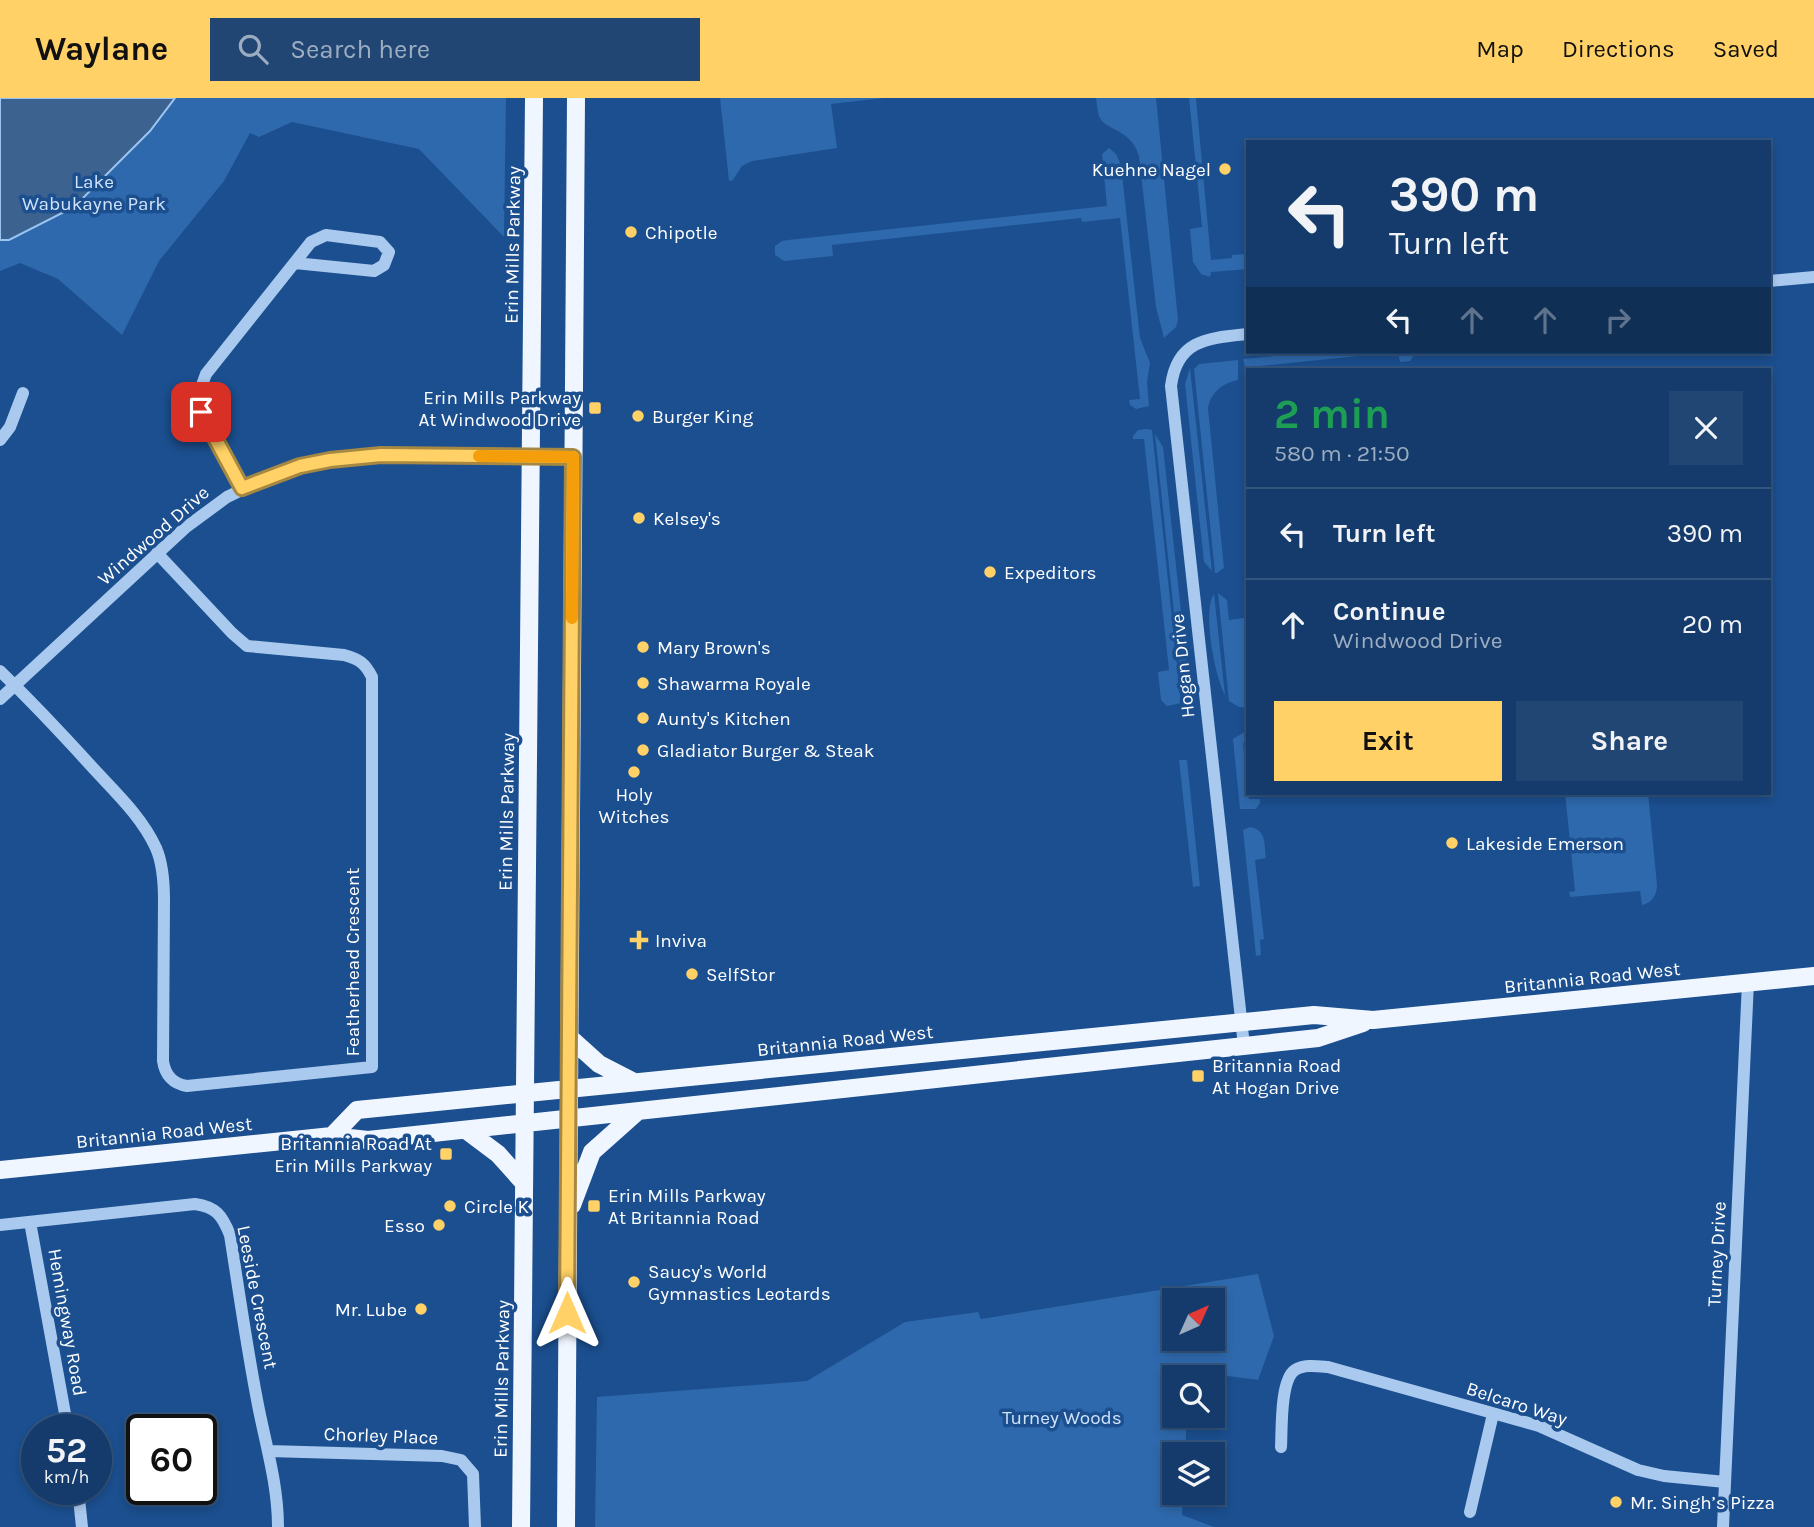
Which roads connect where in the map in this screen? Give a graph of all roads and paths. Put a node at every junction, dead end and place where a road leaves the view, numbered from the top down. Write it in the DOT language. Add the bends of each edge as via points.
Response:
graph roads {
  1 [pos="534,98"];
  2 [pos="576,98"];
  3 [pos="295,262"];
  4 [pos="1814,277"];
  5 [pos="1771,281"];
  6 [pos="1246,334"];
  7 [pos="23,393"];
  8 [pos="0,440"];
  9 [pos="531,457"];
  10 [pos="573,457"];
  11 [pos="242,488"];
  12 [pos="157,553"];
  13 [pos="0,671"];
  14 [pos="15,685"];
  15 [pos="0,699"];
  16 [pos="1814,976"];
  17 [pos="1748,982"];
  18 [pos="1373,1020"];
  19 [pos="1241,1022"];
  20 [pos="569,1037"];
  21 [pos="1244,1046"];
  22 [pos="634,1082"];
  23 [pos="568,1089"];
  24 [pos="525,1093"];
  25 [pos="638,1111"];
  26 [pos="568,1118"];
  27 [pos="524,1123"];
  28 [pos="466,1129"];
  29 [pos="332,1136"];
  30 [pos="0,1170"];
  31 [pos="524,1183"];
  32 [pos="568,1217"];
  33 [pos="30,1222"];
  34 [pos="0,1225"];
  35 [pos="65,1414"];
  36 [pos="1493,1414"];
  37 [pos="1280,1447"];
  38 [pos="269,1451"];
  39 [pos="1725,1482"];
  40 [pos="80,1505"];
  41 [pos="1470,1512"];
  42 [pos="82,1527"];
  43 [pos="278,1527"];
  44 [pos="475,1527"];
  45 [pos="521,1527"];
  46 [pos="566,1527"];
  47 [pos="1723,1527"];
  1 -- 9 [label="main road, Erin Mills Parkway"];
  2 -- 10 [label="main road"];
  3 -- 3 [label="street" via="374,271 384,265 388,252 380,242 326,235 311,242"];
  3 -- 11 [label="street" via="206,374 199,393 201,412"];
  4 -- 5 [label="street"];
  6 -- 19 [label="street, Hogan Drive" via="1195,344 1176,364 1171,386"];
  7 -- 8 [label="street"];
  9 -- 10 [label="street, Windwood Drive"];
  9 -- 11 [label="street, Windwood Drive" via="381,455 330,460"];
  9 -- 24 [label="main road, Erin Mills Parkway"];
  10 -- 20 [label="main road"];
  11 -- 12 [label="street, Windwood Drive"];
  12 -- 14 [label="street, Windwood Drive"];
  12 -- 14 [label="street, Featherhead Crescent" via="247,646 344,655 366,664 372,677 372,1067 187,1086 170,1078 163,1061 164,900 157,850 130,808"];
  13 -- 14 [label="street"];
  14 -- 15 [label="street, Windwood Drive"];
  16 -- 17 [label="main road, Britannia Road West"];
  17 -- 18 [label="main road, Britannia Road West"];
  17 -- 39 [label="street, Turney Drive"];
  18 -- 19 [label="main road, Britannia Road West" via="1314,1014"];
  18 -- 21 [label="main road, Britannia Road West" via="1318,1038"];
  19 -- 21 [label="street, Hogan Drive"];
  19 -- 22 [label="main road, Britannia Road West"];
  20 -- 22 [label="main road" via="599,1064"];
  20 -- 23 [label="main road"];
  21 -- 25 [label="main road, Britannia Road West"];
  22 -- 23 [label="main road, Britannia Road West"];
  23 -- 24 [label="main road, Britannia Road West"];
  23 -- 26 [label="main road"];
  24 -- 27 [label="main road, Erin Mills Parkway"];
  24 -- 29 [label="main road, Britannia Road West" via="356,1110"];
  25 -- 26 [label="main road, Britannia Road West"];
  25 -- 32 [label="main road" via="592,1152"];
  26 -- 27 [label="main road, Britannia Road West"];
  26 -- 32 [label="main road"];
  27 -- 28 [label="main road, Britannia Road West"];
  27 -- 31 [label="main road, Erin Mills Parkway"];
  28 -- 29 [label="main road, Britannia Road West" via="368,1140"];
  28 -- 31 [label="main road" via="498,1154"];
  29 -- 30 [label="main road, Britannia Road West"];
  31 -- 45 [label="main road, Erin Mills Parkway"];
  32 -- 46 [label="main road"];
  33 -- 34 [label="street, Leeside Crescent"];
  33 -- 35 [label="street, Hemingway Road"];
  33 -- 38 [label="street, Leeside Crescent" via="211,1206 230,1235"];
  36 -- 37 [label="street, Belcaro Way" via="1308,1365 1288,1377"];
  36 -- 39 [label="street, Belcaro Way" via="1539,1426 1638,1470"];
  36 -- 41 [label="street"];
  38 -- 43 [label="street, Leeside Crescent"];
  38 -- 44 [label="street, Chorley Place" via="461,1460 473,1474"];
  39 -- 47 [label="street, Turney Drive"];
  40 -- 42 [label="street"];
}
